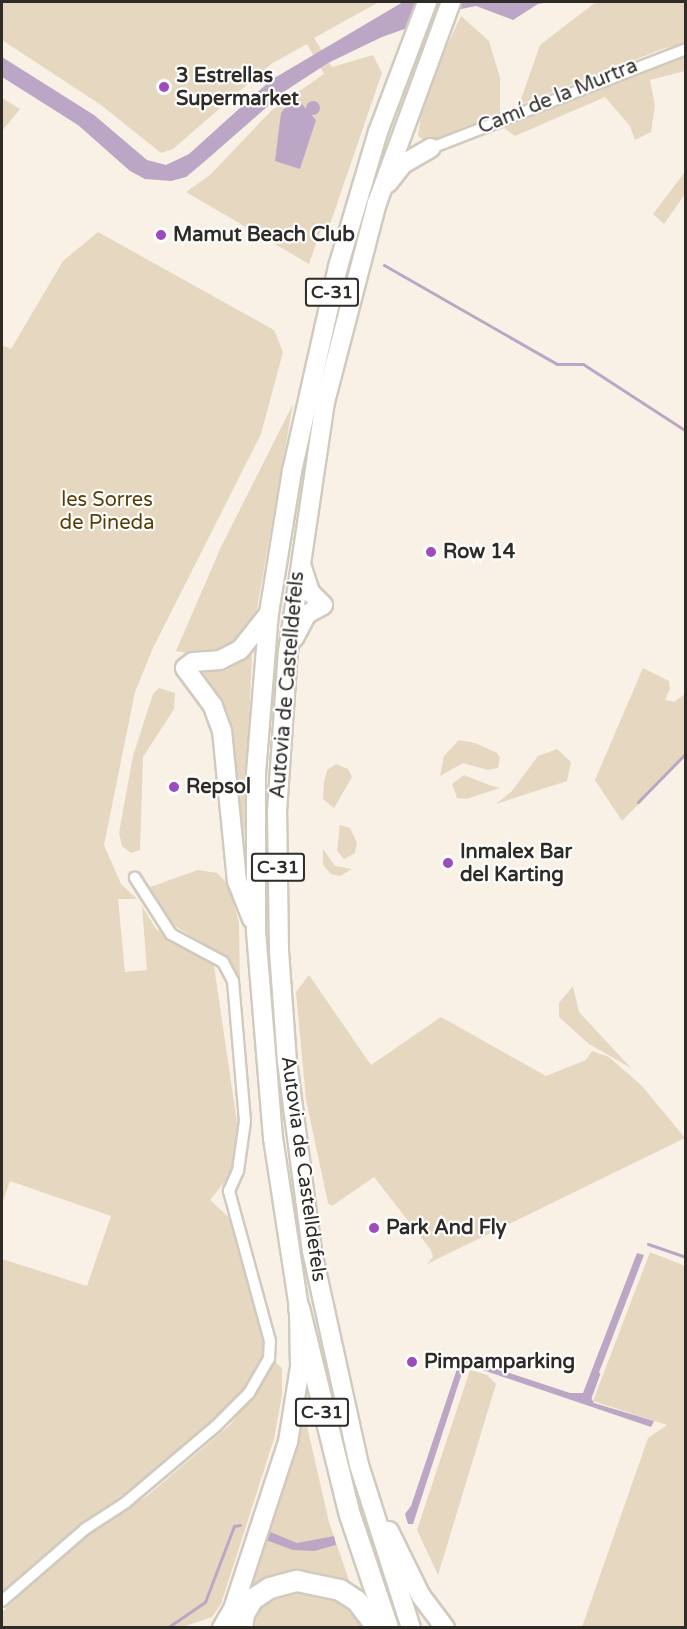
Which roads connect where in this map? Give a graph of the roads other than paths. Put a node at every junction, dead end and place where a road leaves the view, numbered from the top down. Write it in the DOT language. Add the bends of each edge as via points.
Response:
graph roads {
  1 [pos="427,2"];
  2 [pos="451,2"];
  3 [pos="686,49"];
  4 [pos="415,99"];
  5 [pos="431,148"];
  6 [pos="378,203"];
  7 [pos="299,561"];
  8 [pos="269,613"];
  9 [pos="288,652"];
  10 [pos="135,878"];
  11 [pos="256,929"];
  12 [pos="299,1308"];
  13 [pos="359,1465"];
  14 [pos="2,1602"];
  15 [pos="222,1628"];
  16 [pos="242,1628"];
  17 [pos="377,1628"];
  18 [pos="388,1628"];
  19 [pos="411,1628"];
  20 [pos="445,1628"];
  1 -- 8 [label="highway, Autovia de Castelldefels / C-31" via="378,132 338,267 292,471"];
  2 -- 4 [label="highway, Autovia de Castelldefels / C-31"];
  3 -- 5 [label="street, Camí de la Murtra"];
  4 -- 5 [label="highway" via="412,134 422,146"];
  4 -- 6 [label="highway, Autovia de Castelldefels / C-31"];
  5 -- 6 [label="highway" via="397,169"];
  6 -- 7 [label="highway, Autovia de Castelldefels / C-31" via="325,402"];
  7 -- 9 [label="highway, Autovia de Castelldefels / C-31"];
  7 -- 9 [label="highway" via="310,592 323,605 307,614"];
  8 -- 11 [label="highway, Autovia de Castelldefels / C-31" via="256,773"];
  8 -- 11 [label="highway" via="240,650 220,660 199,661 185,668 213,706 222,731 237,881"];
  9 -- 13 [label="highway, Autovia de Castelldefels / C-31" via="277,812 279,950 287,1062 312,1251"];
  10 -- 14 [label="street" via="171,934 223,962 233,981 245,1121 238,1171 229,1191 268,1330 269,1359 249,1393 195,1446 125,1503 85,1529"];
  11 -- 12 [label="highway, Autovia de Castelldefels / C-31" via="273,1138"];
  12 -- 15 [label="highway" via="300,1367 292,1426 233,1609"];
  12 -- 18 [label="highway, Autovia de Castelldefels / C-31" via="350,1515"];
  13 -- 19 [label="highway, Autovia de Castelldefels / C-31"];
  13 -- 20 [label="highway" via="410,1576"];
  16 -- 17 [label="highway" via="254,1599 270,1588 297,1581 340,1590 357,1601"];
}
